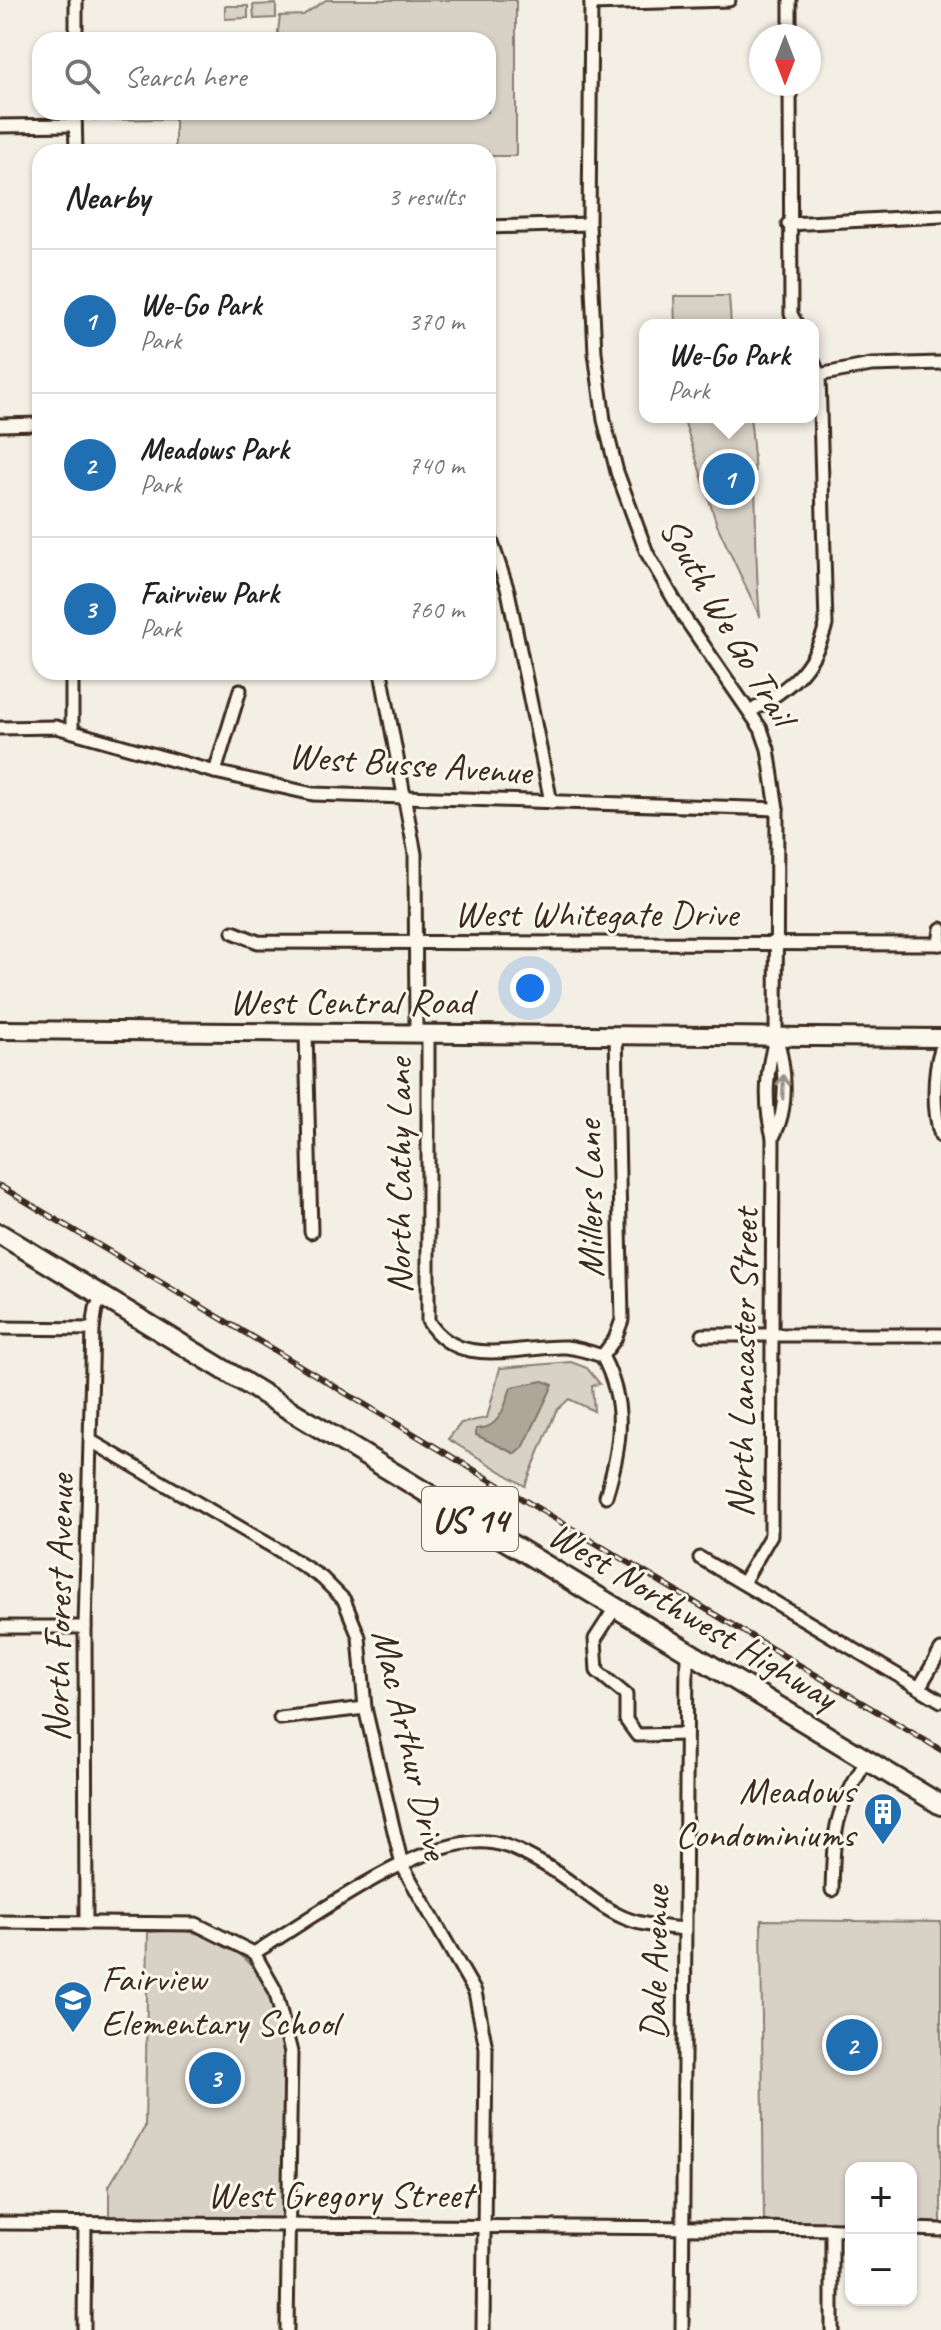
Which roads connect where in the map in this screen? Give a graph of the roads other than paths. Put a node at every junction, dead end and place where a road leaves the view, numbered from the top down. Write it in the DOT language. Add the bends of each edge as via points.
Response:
graph roads {
  1 [pos="76,0"];
  2 [pos="729,0"];
  3 [pos="790,0"];
  4 [pos="591,2"];
  5 [pos="790,24"];
  6 [pos="76,32"];
  7 [pos="790,96"];
  8 [pos="75,120"];
  9 [pos="75,125"];
  10 [pos="0,126"];
  11 [pos="76,144"];
  12 [pos="941,216"];
  13 [pos="589,224"];
  14 [pos="788,224"];
  15 [pos="496,227"];
  16 [pos="794,319"];
  17 [pos="941,363"];
  18 [pos="819,375"];
  19 [pos="32,424"];
  20 [pos="0,425"];
  21 [pos="496,555"];
  22 [pos="72,680"];
  23 [pos="383,680"];
  24 [pos="240,690"];
  25 [pos="750,712"];
  26 [pos="0,728"];
  27 [pos="72,730"];
  28 [pos="215,772"];
  29 [pos="406,799"];
  30 [pos="551,802"];
  31 [pos="777,809"];
  32 [pos="941,929"];
  33 [pos="233,932"];
  34 [pos="416,943"];
  35 [pos="775,943"];
  36 [pos="940,944"];
  37 [pos="0,1030"];
  38 [pos="306,1033"];
  39 [pos="422,1034"];
  40 [pos="616,1034"];
  41 [pos="776,1036"];
  42 [pos="941,1038"];
  43 [pos="941,1049"];
  44 [pos="941,1136"];
  45 [pos="311,1232"];
  46 [pos="0,1234"];
  47 [pos="103,1296"];
  48 [pos="0,1328"];
  49 [pos="93,1329"];
  50 [pos="773,1334"];
  51 [pos="703,1335"];
  52 [pos="941,1335"];
  53 [pos="602,1356"];
  54 [pos="91,1441"];
  55 [pos="606,1496"];
  56 [pos="700,1558"];
  57 [pos="744,1581"];
  58 [pos="615,1608"];
  59 [pos="0,1627"];
  60 [pos="85,1627"];
  61 [pos="941,1650"];
  62 [pos="687,1651"];
  63 [pos="919,1688"];
  64 [pos="941,1701"];
  65 [pos="365,1708"];
  66 [pos="280,1718"];
  67 [pos="686,1734"];
  68 [pos="867,1760"];
  69 [pos="941,1805"];
  70 [pos="402,1865"];
  71 [pos="832,1890"];
  72 [pos="0,1922"];
  73 [pos="86,1923"];
  74 [pos="684,1929"];
  75 [pos="254,1953"];
  76 [pos="0,2223"];
  77 [pos="85,2223"];
  78 [pos="288,2224"];
  79 [pos="484,2224"];
  80 [pos="681,2227"];
  81 [pos="832,2229"];
  82 [pos="845,2229"];
  83 [pos="917,2229"];
  84 [pos="941,2230"];
  85 [pos="84,2330"];
  86 [pos="287,2330"];
  87 [pos="483,2330"];
  88 [pos="682,2330"];
  89 [pos="832,2330"];
  1 -- 6 [label="street"];
  2 -- 4 [label="street"];
  3 -- 5 [label="street"];
  4 -- 13 [label="street, South We Go Trail"];
  7 -- 14 [label="street"];
  8 -- 9 [label="street"];
  9 -- 10 [label="street"];
  9 -- 11 [label="street"];
  12 -- 14 [label="street"];
  13 -- 15 [label="street"];
  13 -- 25 [label="street, South We Go Trail" via="595,353 617,472 647,553"];
  14 -- 16 [label="street"];
  17 -- 18 [label="street" via="871,365"];
  18 -- 25 [label="street" via="826,625 813,661 795,681"];
  19 -- 20 [label="street"];
  21 -- 30 [label="street"];
  22 -- 27 [label="street"];
  23 -- 29 [label="street, North Cathy Lane"];
  24 -- 28 [label="street"];
  25 -- 31 [label="street, South We Go Trail" via="768,749"];
  26 -- 27 [label="street, West Busse Avenue"];
  27 -- 28 [label="street, West Busse Avenue"];
  28 -- 29 [label="street, West Busse Avenue" via="313,794"];
  29 -- 30 [label="street, West Busse Avenue"];
  29 -- 34 [label="street, North Cathy Lane" via="415,854"];
  30 -- 31 [label="street, West Busse Avenue"];
  31 -- 35 [label="street, South We Go Trail"];
  32 -- 36 [label="street"];
  33 -- 34 [label="street, West Whitegate Drive" via="258,942"];
  34 -- 35 [label="street, West Whitegate Drive"];
  34 -- 39 [label="street, North Cathy Lane"];
  35 -- 36 [label="street"];
  35 -- 41 [label="street, South We Go Trail"];
  37 -- 38 [label="main road, West Central Road"];
  38 -- 39 [label="main road, West Central Road"];
  38 -- 45 [label="street"];
  39 -- 40 [label="main road, West Central Road"];
  39 -- 53 [label="street, North Cathy Lane" via="428,1321 445,1341 483,1352 564,1347"];
  40 -- 41 [label="main road, West Central Road"];
  40 -- 53 [label="street, Millers Lane" via="622,1320"];
  41 -- 42 [label="main road, West Central Road"];
  41 -- 50 [label="street, North Lancaster Street" via="767,1115 773,1137"];
  43 -- 44 [label="street"];
  46 -- 47 [label="main road, West Northwest Highway / US 14"];
  47 -- 49 [label="street, North Forest Avenue"];
  47 -- 58 [label="main road, West Northwest Highway / US 14"];
  48 -- 49 [label="street"];
  49 -- 54 [label="street, North Forest Avenue"];
  50 -- 51 [label="street"];
  50 -- 52 [label="street"];
  50 -- 57 [label="street, North Lancaster Street" via="771,1535"];
  53 -- 55 [label="street" via="614,1379 621,1430"];
  54 -- 60 [label="street, North Forest Avenue"];
  54 -- 65 [label="street, Mac Arthur Drive" via="322,1578 344,1600 359,1637"];
  56 -- 57 [label="street"];
  57 -- 63 [label="street"];
  58 -- 62 [label="main road, West Northwest Highway / US 14"];
  58 -- 67 [label="street" via="595,1639 597,1671 626,1695 626,1720 637,1735"];
  59 -- 60 [label="street"];
  60 -- 73 [label="street, North Forest Avenue"];
  61 -- 63 [label="street"];
  62 -- 67 [label="street, Dale Avenue"];
  62 -- 68 [label="main road, West Northwest Highway / US 14"];
  63 -- 64 [label="street"];
  65 -- 66 [label="street"];
  65 -- 70 [label="street, Mac Arthur Drive"];
  67 -- 74 [label="street, Dale Avenue"];
  68 -- 69 [label="main road, West Northwest Highway / US 14"];
  68 -- 71 [label="street" via="842,1801 834,1829"];
  70 -- 74 [label="street" via="462,1842 490,1841 558,1872 609,1911 632,1921"];
  70 -- 75 [label="street"];
  70 -- 79 [label="street, Mac Arthur Drive" via="475,1992 486,2048"];
  72 -- 73 [label="street"];
  73 -- 75 [label="street" via="196,1924"];
  74 -- 80 [label="street, Dale Avenue"];
  75 -- 78 [label="street" via="275,1990 291,2052"];
  76 -- 77 [label="street, West Gregory Street"];
  77 -- 78 [label="street, West Gregory Street"];
  77 -- 85 [label="street"];
  78 -- 79 [label="street, West Gregory Street"];
  78 -- 86 [label="street"];
  79 -- 80 [label="street, West Gregory Street"];
  79 -- 87 [label="street, Mac Arthur Drive"];
  80 -- 81 [label="street, West Gregory Street"];
  80 -- 88 [label="street, Dale Avenue"];
  81 -- 82 [label="street, West Gregory Street"];
  81 -- 89 [label="street"];
  83 -- 84 [label="street"];
}
